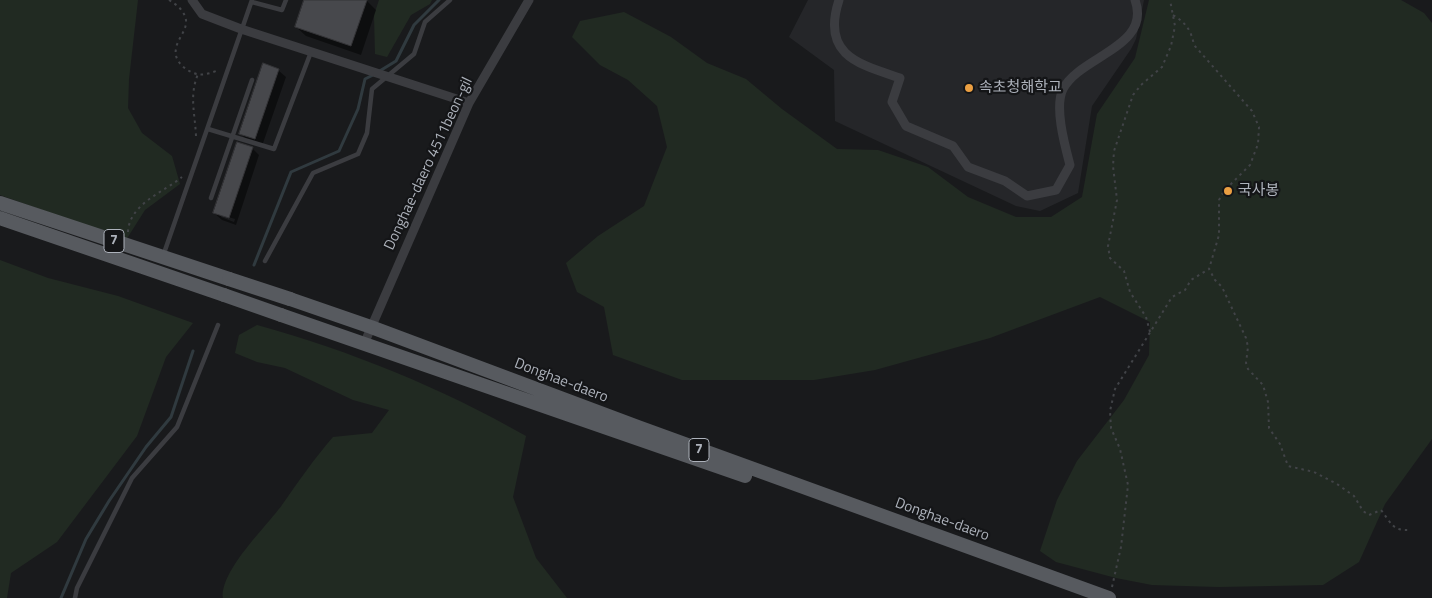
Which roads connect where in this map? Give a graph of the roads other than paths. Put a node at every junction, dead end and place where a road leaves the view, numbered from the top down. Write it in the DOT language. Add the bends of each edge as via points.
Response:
graph roads {
  1 [pos="192,0"];
  2 [pos="286,0"];
  3 [pos="450,0"];
  4 [pos="529,0"];
  5 [pos="839,0"];
  6 [pos="1135,0"];
  7 [pos="252,1"];
  8 [pos="241,29"];
  9 [pos="310,52"];
  10 [pos="387,76"];
  11 [pos="252,80"];
  12 [pos="469,103"];
  13 [pos="208,129"];
  14 [pos="233,136"];
  15 [pos="211,198"];
  16 [pos="0,203"];
  17 [pos="0,218"];
  18 [pos="163,258"];
  19 [pos="265,261"];
  20 [pos="218,325"];
  21 [pos="371,326"];
  22 [pos="364,344"];
  23 [pos="1110,593"];
  24 [pos="76,598"];
  25 [pos="1085,598"];
  1 -- 8 [label="street" via="202,14"];
  2 -- 7 [label="lane" via="282,10"];
  3 -- 10 [label="lane" via="425,22 414,54"];
  4 -- 12 [label="street, Donghae-daero 4511beon-gil"];
  5 -- 6 [label="street" via="834,15 837,44 856,63 900,78 892,102 906,126 953,146 968,167 1005,181 1027,196 1056,190 1070,165 1060,122 1062,90 1078,70 1126,41 1136,23"];
  7 -- 8 [label="lane"];
  8 -- 9 [label="street"];
  8 -- 13 [label="lane"];
  9 -- 10 [label="street"];
  9 -- 14 [label="lane" via="274,149"];
  10 -- 12 [label="street"];
  10 -- 19 [label="lane" via="372,89 367,133 358,154 313,173"];
  11 -- 14 [label="lane"];
  12 -- 21 [label="street, Donghae-daero 4511beon-gil"];
  13 -- 14 [label="lane"];
  13 -- 18 [label="lane"];
  14 -- 15 [label="lane"];
  16 -- 18 [label="main road, Donghae-daero / 7"];
  17 -- 22 [label="main road, Donghae-daero / 7, bridge"];
  18 -- 21 [label="main road, Donghae-daero / 7, bridge"];
  20 -- 24 [label="lane" via="178,427 132,478 77,588"];
  21 -- 22 [label="street, Donghae-daero 4511beon-gil"];
  21 -- 23 [label="main road, Donghae-daero / 7" via="638,428"];
  22 -- 25 [label="main road, Donghae-daero / 7"];
}
